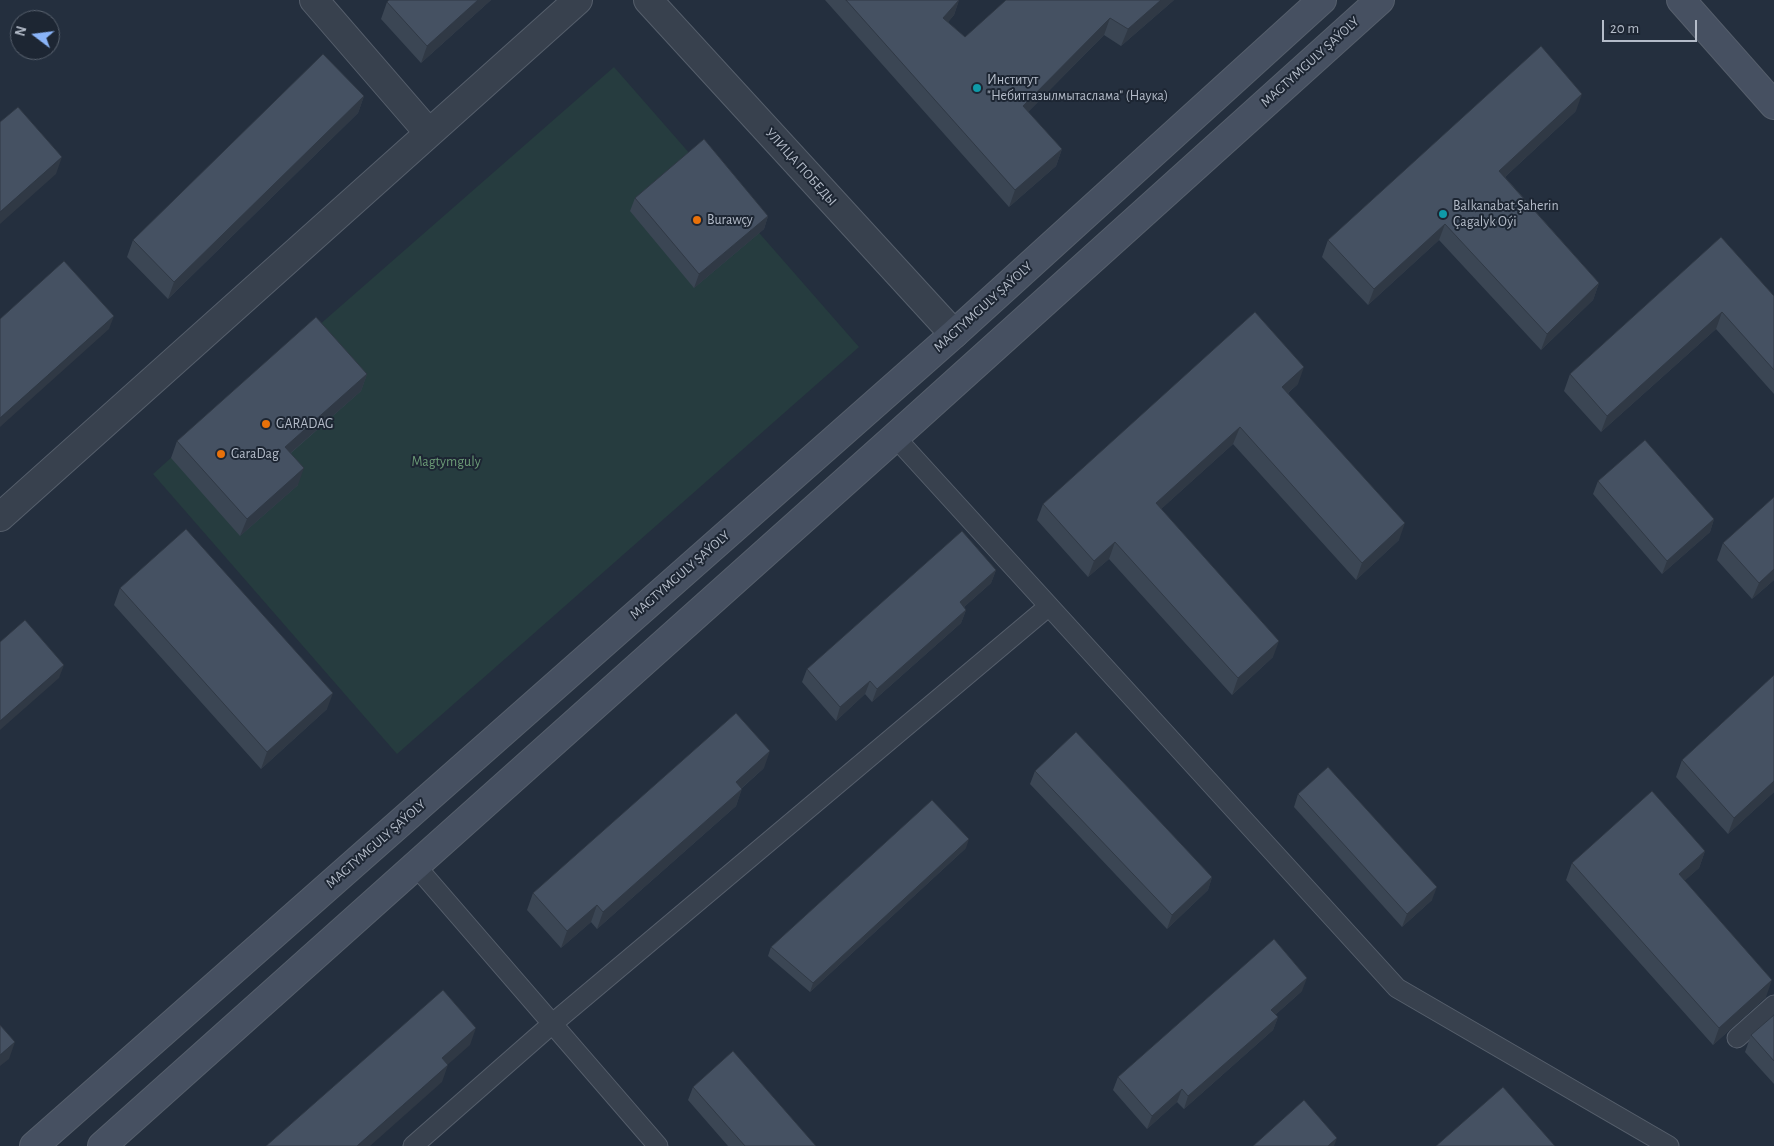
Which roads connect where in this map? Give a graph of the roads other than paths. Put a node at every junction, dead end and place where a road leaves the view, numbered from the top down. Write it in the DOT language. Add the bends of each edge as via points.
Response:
graph roads {
  1 [pos="314,0"];
  2 [pos="578,0"];
  3 [pos="648,0"];
  4 [pos="1322,0"];
  5 [pos="1380,0"];
  6 [pos="1681,0"];
  7 [pos="1774,105"];
  8 [pos="429,134"];
  9 [pos="954,334"];
  10 [pos="895,437"];
  11 [pos="0,517"];
  12 [pos="1049,606"];
  13 [pos="415,865"];
  14 [pos="1774,1005"];
  15 [pos="552,1024"];
  16 [pos="1737,1038"];
  17 [pos="34,1146"];
  18 [pos="102,1146"];
  19 [pos="413,1146"];
  20 [pos="658,1146"];
  21 [pos="1668,1146"];
  1 -- 8 [label="street"];
  2 -- 8 [label="street"];
  3 -- 9 [label="street, УЛИЦА ПОБЕДЫ"];
  4 -- 9 [label="street, MAGTYMGULY ŞAÝOLY"];
  5 -- 10 [label="street, MAGTYMGULY ŞAÝOLY"];
  6 -- 7 [label="street"];
  8 -- 11 [label="street"];
  9 -- 17 [label="street, MAGTYMGULY ŞAÝOLY"];
  10 -- 12 [label="lane"];
  10 -- 13 [label="street, MAGTYMGULY ŞAÝOLY"];
  12 -- 15 [label="lane"];
  12 -- 21 [label="lane" via="1397,988"];
  13 -- 15 [label="lane"];
  13 -- 18 [label="street, MAGTYMGULY ŞAÝOLY"];
  14 -- 16 [label="lane"];
  15 -- 19 [label="lane"];
  15 -- 20 [label="lane"];
}
